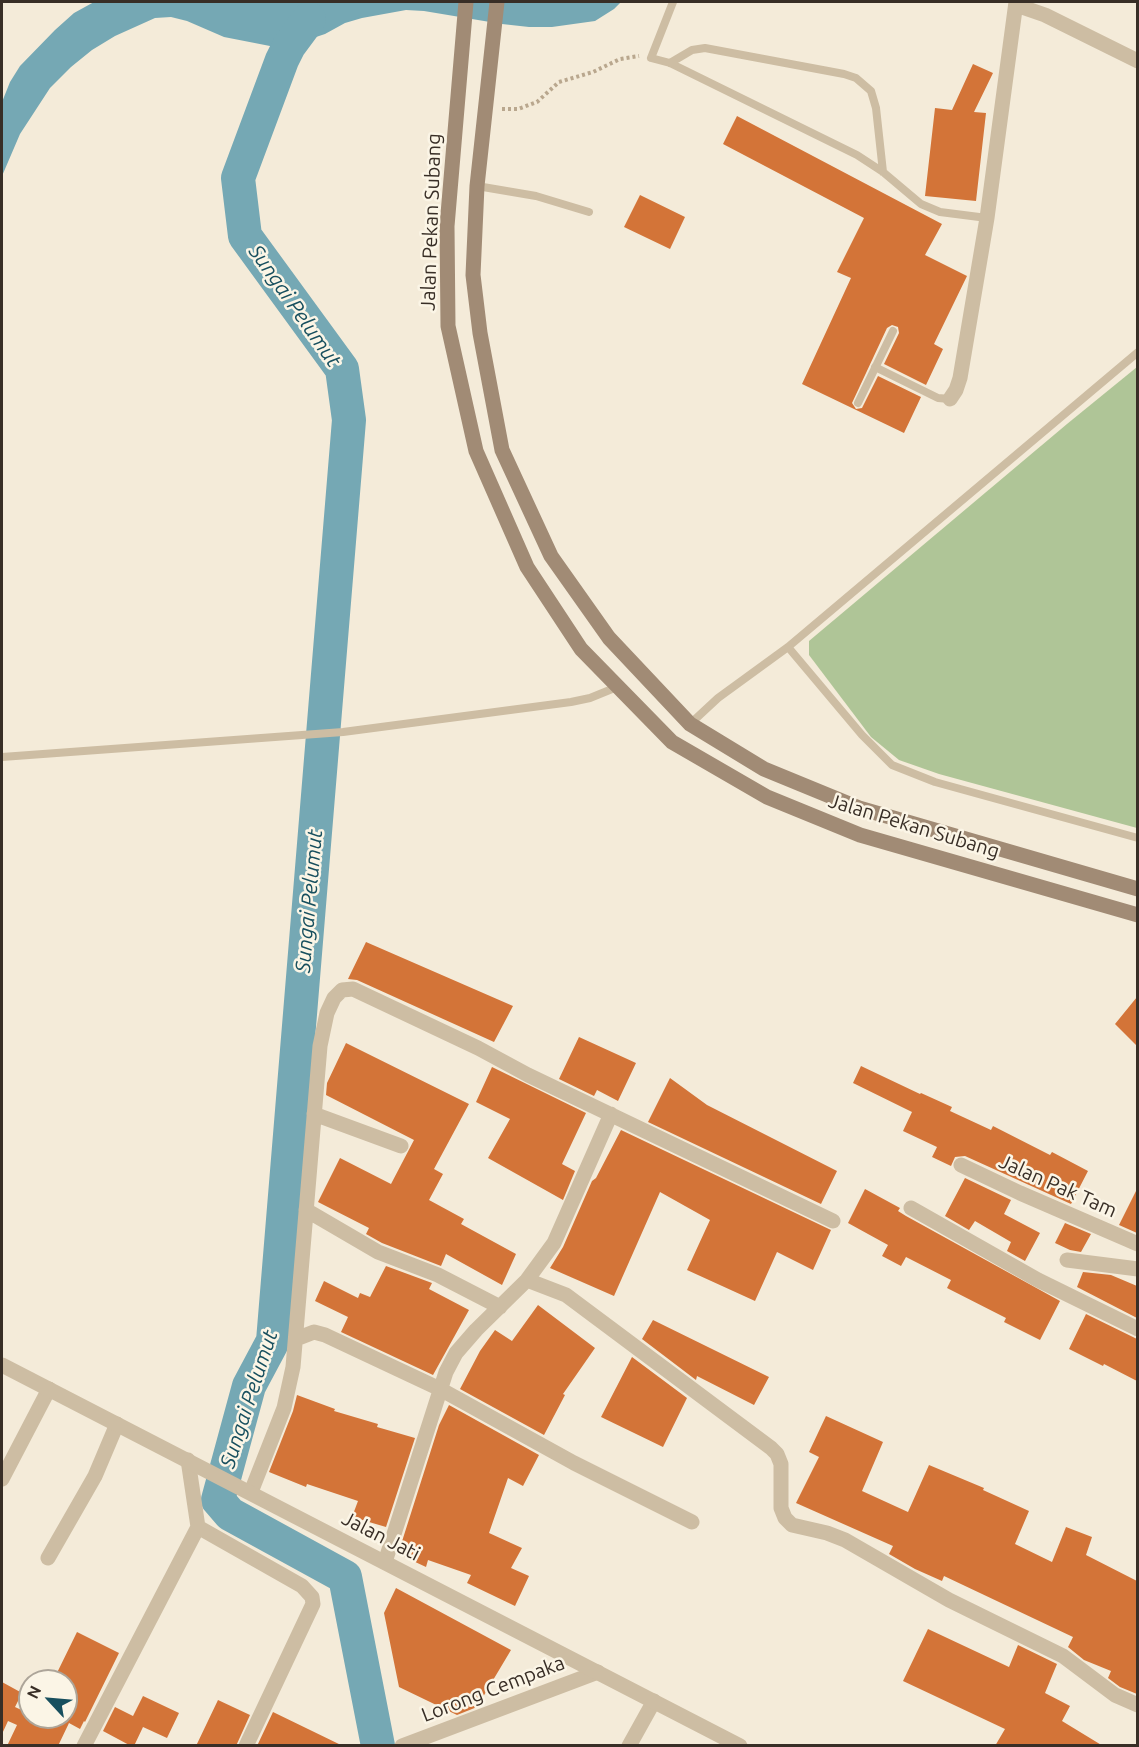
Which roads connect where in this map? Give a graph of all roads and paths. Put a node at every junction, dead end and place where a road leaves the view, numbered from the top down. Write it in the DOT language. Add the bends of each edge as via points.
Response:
graph roads {
  1 [pos="466,2"];
  2 [pos="497,2"];
  3 [pos="673,2"];
  4 [pos="1016,3"];
  5 [pos="651,58"];
  6 [pos="1137,61"];
  7 [pos="670,63"];
  8 [pos="486,108"];
  9 [pos="883,172"];
  10 [pos="477,186"];
  11 [pos="589,213"];
  12 [pos="987,218"];
  13 [pos="893,331"];
  14 [pos="1137,352"];
  15 [pos="875,368"];
  16 [pos="950,399"];
  17 [pos="858,402"];
  18 [pos="788,647"];
  19 [pos="617,687"];
  20 [pos="690,724"];
  21 [pos="2,757"];
  22 [pos="1137,838"];
  23 [pos="1137,889"];
  24 [pos="1137,915"];
  25 [pos="314,1114"];
  26 [pos="611,1114"];
  27 [pos="401,1146"];
  28 [pos="961,1165"];
  29 [pos="911,1208"];
  30 [pos="306,1210"];
  31 [pos="833,1221"];
  32 [pos="1137,1244"];
  33 [pos="1067,1260"];
  34 [pos="1137,1269"];
  35 [pos="527,1280"];
  36 [pos="500,1307"];
  37 [pos="1137,1329"];
  38 [pos="296,1339"];
  39 [pos="2,1365"];
  40 [pos="49,1389"];
  41 [pos="440,1389"];
  42 [pos="117,1424"];
  43 [pos="188,1460"];
  44 [pos="2,1479"];
  45 [pos="247,1491"];
  46 [pos="692,1522"];
  47 [pos="198,1527"];
  48 [pos="48,1558"];
  49 [pos="385,1562"];
  50 [pos="598,1672"];
  51 [pos="654,1701"];
  52 [pos="1137,1705"];
  53 [pos="404,1745"];
  54 [pos="84,1746"];
  55 [pos="246,1746"];
  56 [pos="628,1746"];
  57 [pos="740,1746"];
  1 -- 19 [label="main road, Jalan Pekan Subang" via="447,226 448,326 476,452 527,567 581,649"];
  2 -- 8 [label="main road, Jalan Pekan Subang"];
  3 -- 5 [label="lane"];
  4 -- 6 [label="street"];
  4 -- 12 [label="street"];
  5 -- 7 [label="lane"];
  5 -- 8 [label="path" via="620,59 593,72 559,81 537,102 519,109"];
  7 -- 9 [label="lane" via="857,155"];
  7 -- 9 [label="lane" via="692,50 705,48 856,78 872,91"];
  8 -- 10 [label="main road, Jalan Pekan Subang"];
  9 -- 12 [label="lane" via="908,194 940,212"];
  10 -- 11 [label="lane" via="536,196"];
  10 -- 20 [label="main road, Jalan Pekan Subang" via="473,275 502,450 550,556 609,638"];
  12 -- 16 [label="street" via="960,378"];
  13 -- 15 [label="lane"];
  14 -- 18 [label="lane"];
  15 -- 16 [label="lane" via="938,398"];
  15 -- 17 [label="lane"];
  18 -- 20 [label="lane" via="718,698"];
  18 -- 22 [label="lane" via="892,765 935,782"];
  19 -- 21 [label="lane" via="571,702 343,732"];
  19 -- 24 [label="main road, Jalan Pekan Subang" via="672,742 767,797 860,835"];
  20 -- 23 [label="main road, Jalan Pekan Subang" via="764,769 859,808"];
  25 -- 26 [label="street" via="327,1013 334,998 347,988"];
  25 -- 27 [label="street"];
  25 -- 30 [label="street"];
  26 -- 31 [label="street"];
  26 -- 35 [label="street" via="554,1243"];
  28 -- 32 [label="street, Jalan Pak Tam"];
  29 -- 37 [label="street" via="1038,1281"];
  30 -- 36 [label="street" via="378,1252 438,1275"];
  30 -- 38 [label="street"];
  33 -- 34 [label="street"];
  35 -- 36 [label="street"];
  35 -- 52 [label="street" via="566,1295 771,1448 781,1464 781,1508 792,1525 845,1540 949,1600 1063,1656 1115,1695"];
  36 -- 41 [label="street" via="456,1353"];
  38 -- 41 [label="street" via="314,1332 325,1335"];
  38 -- 45 [label="street" via="284,1408"];
  39 -- 40 [label="street, Jalan Jati"];
  40 -- 42 [label="street, Jalan Jati"];
  40 -- 44 [label="street"];
  41 -- 46 [label="street"];
  41 -- 49 [label="street"];
  42 -- 43 [label="street, Jalan Jati"];
  42 -- 48 [label="street" via="95,1476"];
  43 -- 45 [label="street, Jalan Jati"];
  43 -- 47 [label="street"];
  45 -- 49 [label="street, Jalan Jati"];
  47 -- 54 [label="street"];
  47 -- 55 [label="street" via="302,1586 312,1597"];
  49 -- 50 [label="street, Jalan Jati"];
  50 -- 51 [label="street, Jalan Jati"];
  50 -- 53 [label="street, Lorong Cempaka"];
  51 -- 56 [label="street"];
  51 -- 57 [label="street, Jalan Jati"];
}
